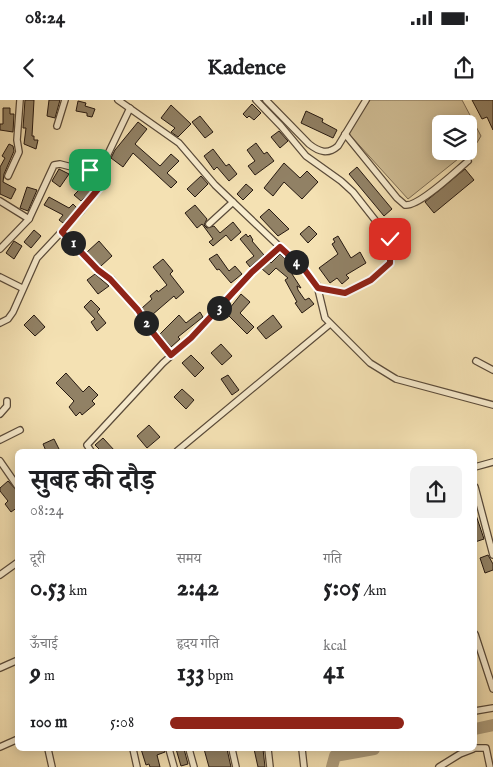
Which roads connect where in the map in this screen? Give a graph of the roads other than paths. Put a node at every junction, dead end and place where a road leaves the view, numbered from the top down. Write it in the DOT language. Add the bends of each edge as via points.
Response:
graph roads {
  1 [pos="20,100"];
  2 [pos="65,100"];
  3 [pos="118,100"];
  4 [pos="256,100"];
  5 [pos="266,100"];
  6 [pos="366,100"];
  7 [pos="130,108"];
  8 [pos="57,126"];
  9 [pos="345,134"];
  10 [pos="468,161"];
  11 [pos="104,168"];
  12 [pos="8,176"];
  13 [pos="0,201"];
  14 [pos="233,202"];
  15 [pos="29,219"];
  16 [pos="209,224"];
  17 [pos="62,232"];
  18 [pos="280,247"];
  19 [pos="0,249"];
  20 [pos="0,277"];
  21 [pos="22,288"];
  22 [pos="318,288"];
  23 [pos="0,323"];
  24 [pos="330,324"];
  25 [pos="171,355"];
  26 [pos="476,361"];
  27 [pos="493,370"];
  28 [pos="7,401"];
  29 [pos="493,405"];
  30 [pos="0,414"];
  31 [pos="20,430"];
  32 [pos="0,440"];
  33 [pos="90,449"];
  34 [pos="179,449"];
  35 [pos="0,461"];
  36 [pos="493,462"];
  37 [pos="477,466"];
  38 [pos="15,483"];
  39 [pos="477,494"];
  40 [pos="493,556"];
  41 [pos="15,564"];
  42 [pos="0,575"];
  43 [pos="477,640"];
  44 [pos="15,661"];
  45 [pos="0,668"];
  46 [pos="493,689"];
  47 [pos="493,708"];
  48 [pos="477,711"];
  49 [pos="15,740"];
  50 [pos="0,746"];
  51 [pos="477,748"];
  52 [pos="48,751"];
  53 [pos="133,751"];
  54 [pos="170,751"];
  55 [pos="189,751"];
  56 [pos="232,751"];
  57 [pos="268,751"];
  58 [pos="302,751"];
  59 [pos="467,751"];
  60 [pos="52,767"];
  61 [pos="137,767"];
  62 [pos="174,767"];
  63 [pos="194,767"];
  64 [pos="236,767"];
  65 [pos="270,767"];
  66 [pos="304,767"];
  67 [pos="440,767"];
  68 [pos="490,767"];
  1 -- 12 [label="street" via="17,140 20,152"];
  2 -- 8 [label="street"];
  3 -- 7 [label="street"];
  4 -- 22 [label="street" via="306,156 349,187 390,239 390,263 371,280 345,293"];
  5 -- 9 [label="street" via="316,150 333,150"];
  6 -- 9 [label="street"];
  7 -- 11 [label="street"];
  7 -- 14 [label="street" via="179,143"];
  9 -- 10 [label="street" via="405,205 412,205 423,198"];
  11 -- 15 [label="street" via="83,170 56,164"];
  11 -- 17 [label="street" via="99,188"];
  13 -- 15 [label="street"];
  14 -- 16 [label="street"];
  14 -- 18 [label="street"];
  15 -- 19 [label="street"];
  17 -- 21 [label="street" via="37,258"];
  17 -- 25 [label="street" via="116,286"];
  18 -- 22 [label="street" via="304,269"];
  18 -- 25 [label="street"];
  20 -- 21 [label="street"];
  21 -- 23 [label="street" via="13,312"];
  22 -- 24 [label="street" via="323,313"];
  24 -- 29 [label="street" via="370,363 396,379"];
  24 -- 34 [label="street"];
  25 -- 33 [label="street" via="87,445"];
  26 -- 27 [label="street"];
  28 -- 30 [label="street"];
  31 -- 32 [label="street"];
  35 -- 38 [label="street"];
  36 -- 37 [label="street"];
  39 -- 40 [label="street"];
  41 -- 42 [label="street"];
  43 -- 46 [label="street"];
  44 -- 45 [label="street"];
  47 -- 48 [label="street"];
  49 -- 50 [label="street"];
  51 -- 68 [label="street" via="486,748"];
  52 -- 60 [label="street"];
  53 -- 61 [label="street"];
  54 -- 62 [label="street"];
  55 -- 63 [label="street"];
  56 -- 64 [label="street"];
  57 -- 65 [label="street"];
  58 -- 66 [label="street"];
  59 -- 67 [label="street"];
}
